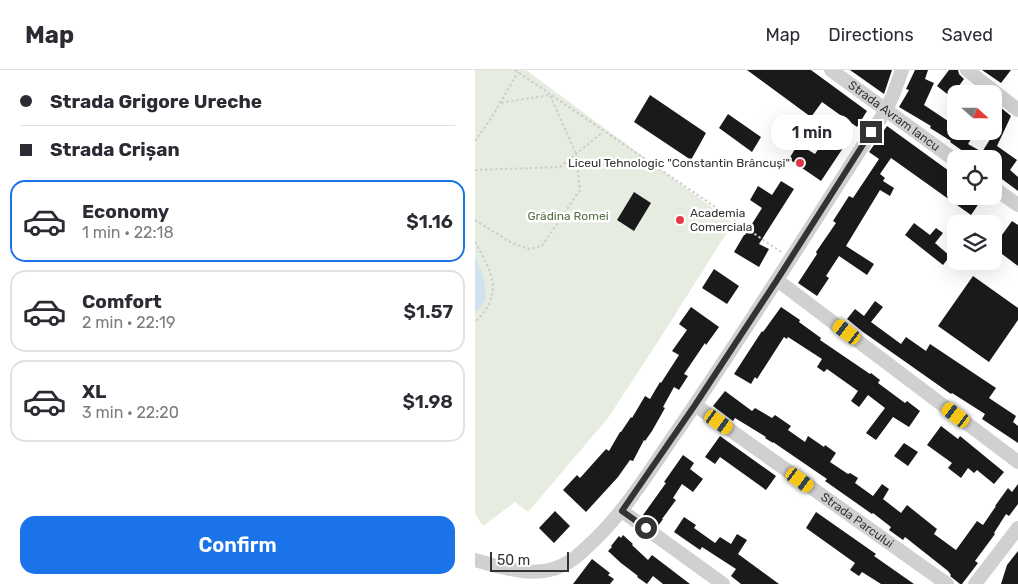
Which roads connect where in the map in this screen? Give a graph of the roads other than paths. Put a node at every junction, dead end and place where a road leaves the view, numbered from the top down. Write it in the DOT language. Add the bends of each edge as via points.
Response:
graph roads {
  1 [pos="831,70"];
  2 [pos="902,70"];
  3 [pos="967,70"];
  4 [pos="885,110"];
  5 [pos="1018,110"];
  6 [pos="947,155"];
  7 [pos="1002,194"];
  8 [pos="1018,205"];
  9 [pos="777,280"];
  10 [pos="695,405"];
  11 [pos="1018,462"];
  12 [pos="622,511"];
  13 [pos="1018,528"];
  14 [pos="475,560"];
  15 [pos="723,584"];
  16 [pos="947,584"];
  17 [pos="975,584"];
  1 -- 4 [label="street, Strada Avram Iancu"];
  2 -- 4 [label="street"];
  3 -- 5 [label="street"];
  4 -- 6 [label="street, Strada Avram Iancu"];
  4 -- 9 [label="street"];
  7 -- 8 [label="street"];
  9 -- 10 [label="street"];
  9 -- 11 [label="street"];
  10 -- 12 [label="street"];
  10 -- 16 [label="street, Strada Parcului"];
  12 -- 14 [label="street" via="580,554 551,571 530,572"];
  12 -- 15 [label="street"];
  13 -- 17 [label="street"];
}
